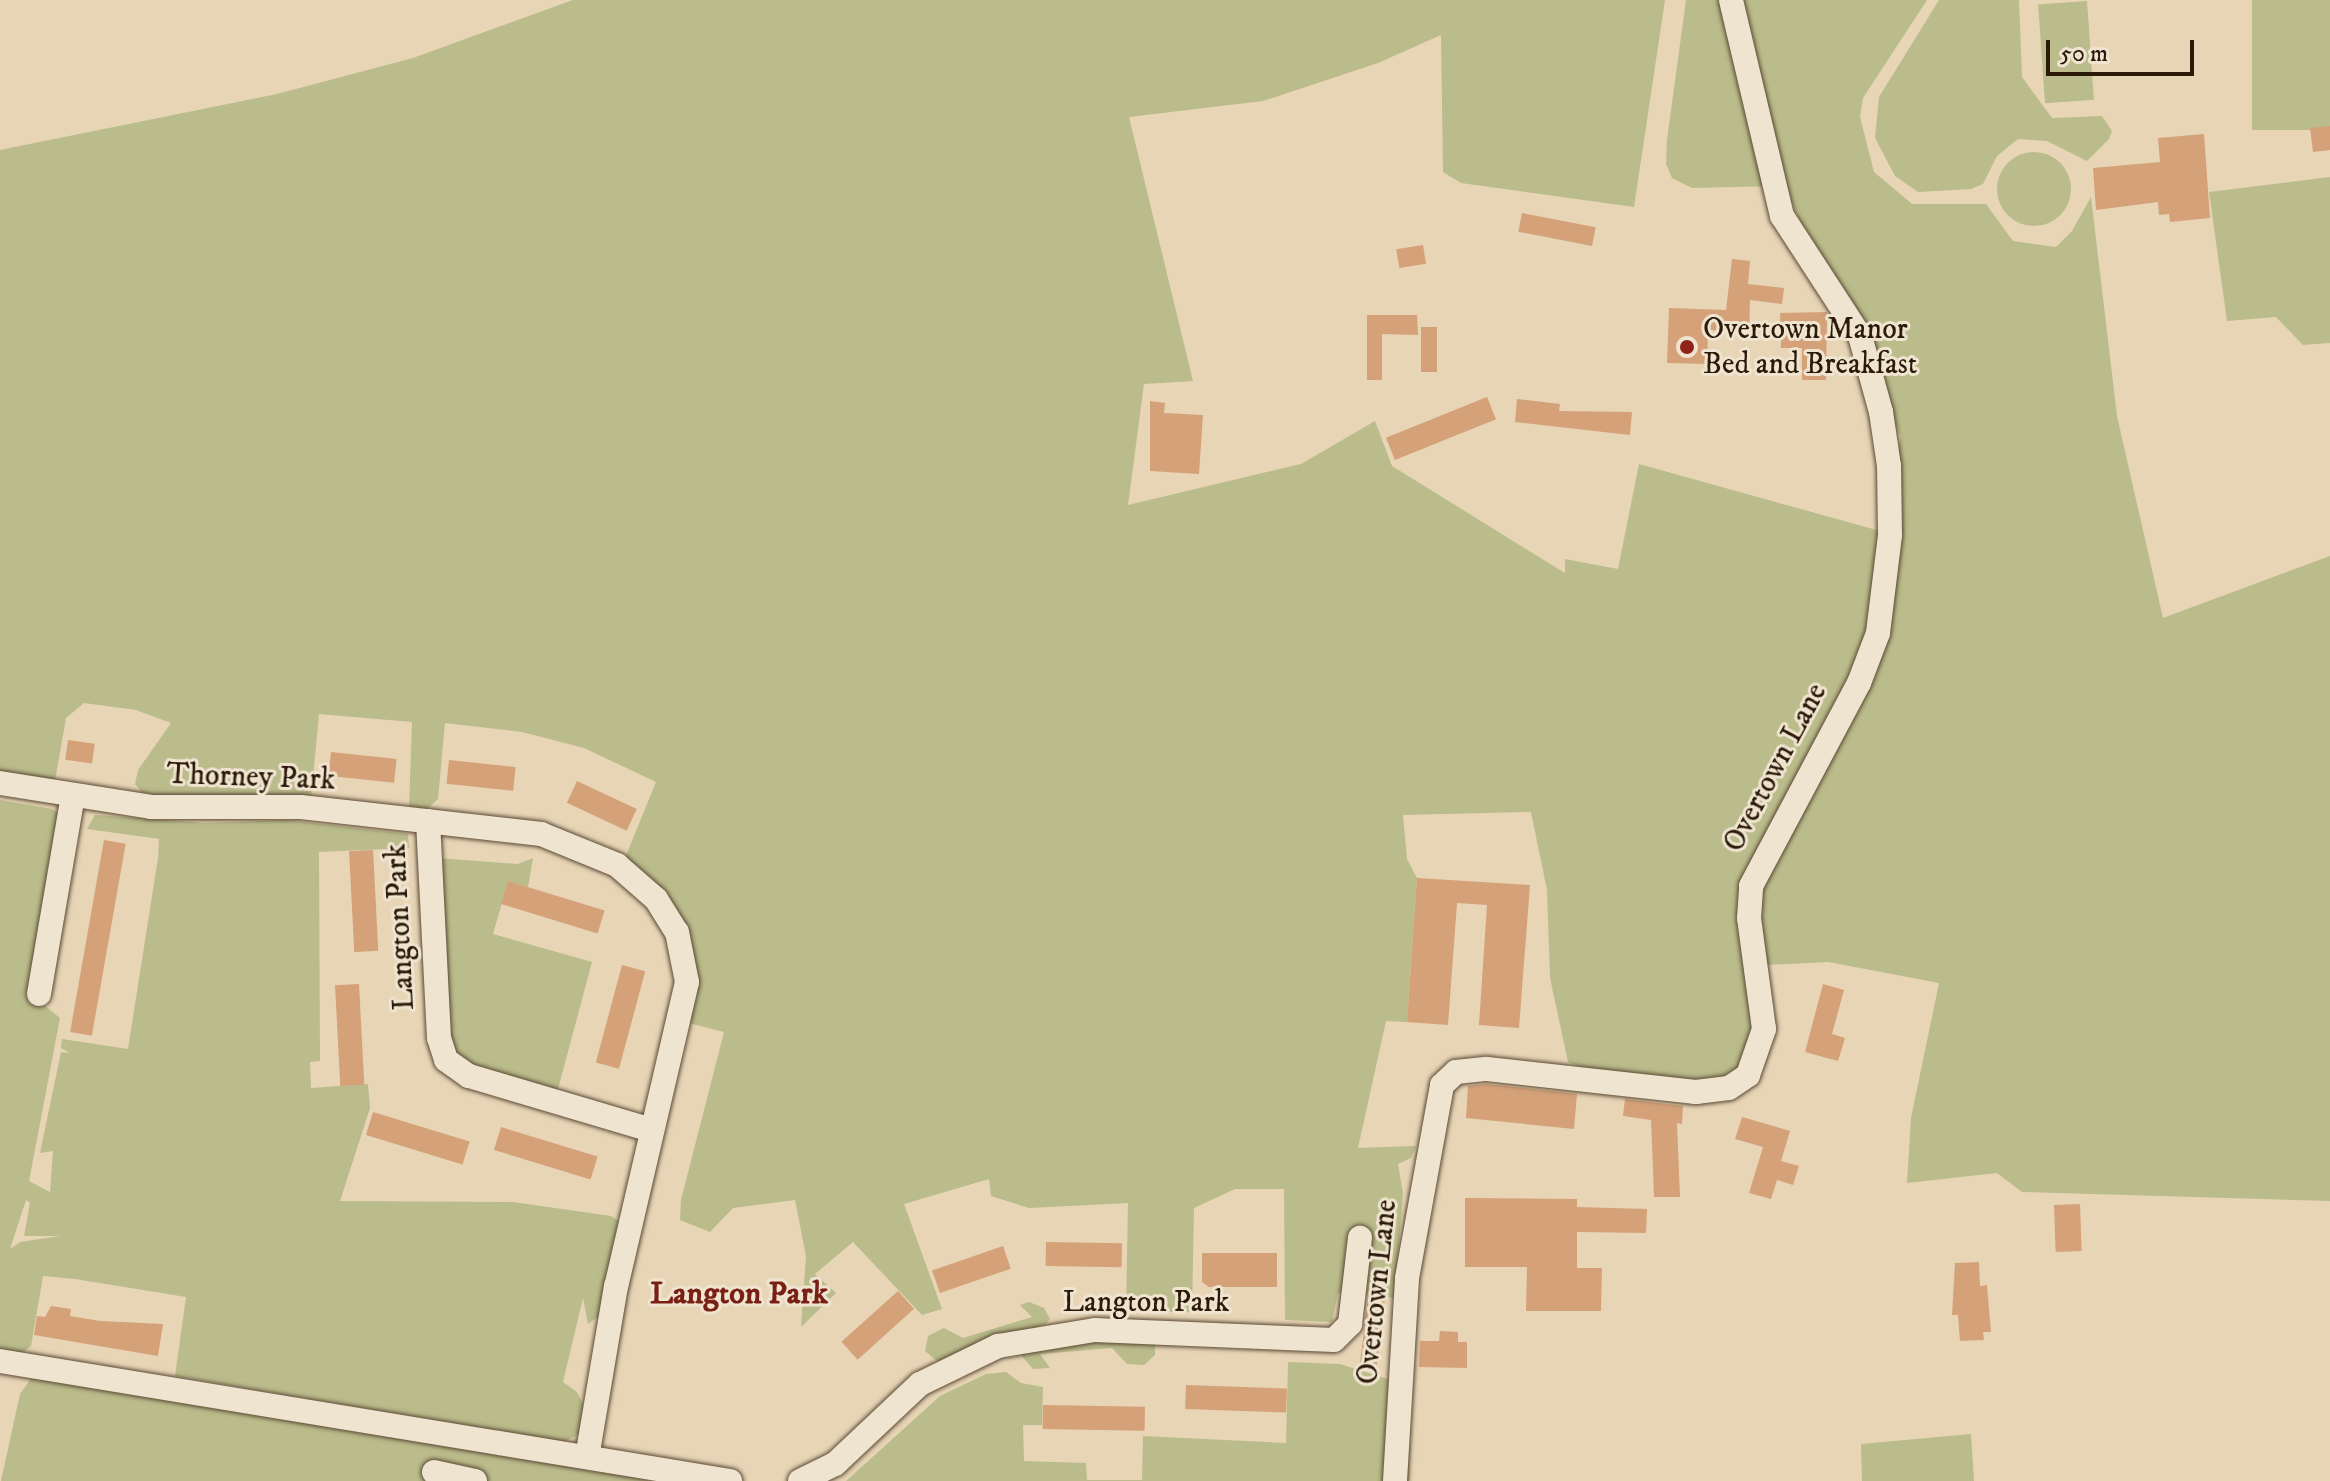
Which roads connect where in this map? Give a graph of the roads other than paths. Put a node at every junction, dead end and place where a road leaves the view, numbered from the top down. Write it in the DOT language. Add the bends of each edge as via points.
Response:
graph roads {
  1 [pos="1731,0"];
  2 [pos="0,783"];
  3 [pos="73,796"];
  4 [pos="428,821"];
  5 [pos="39,994"];
  6 [pos="651,1130"];
  7 [pos="1360,1238"];
  8 [pos="6,1362"];
  9 [pos="592,1465"];
  10 [pos="434,1472"];
  11 [pos="475,1481"];
  12 [pos="730,1481"];
  13 [pos="800,1481"];
  14 [pos="1395,1481"];
  1 -- 14 [label="street, Overtown Lane" via="1782,216 1860,336 1881,412 1889,466 1890,535 1878,633 1859,683 1751,886 1749,918 1764,1029 1748,1075 1729,1088 1696,1092 1487,1069 1456,1072 1442,1085 1407,1278"];
  2 -- 3 [label="street, Thorney Park"];
  3 -- 4 [label="street, Thorney Park" via="177,809 256,805"];
  3 -- 5 [label="street"];
  4 -- 6 [label="street, Langton Park" via="439,1038 446,1060 469,1076"];
  4 -- 6 [label="street, Langton Park" via="568,842 617,865 656,899 677,932 687,982"];
  6 -- 9 [label="street, Langton Park" via="616,1286"];
  7 -- 13 [label="street, Langton Park" via="1350,1324 1334,1340 1095,1330 1004,1344 920,1384 835,1464"];
  8 -- 9 [label="street"];
  9 -- 12 [label="street"];
  10 -- 11 [label="street"];
}
